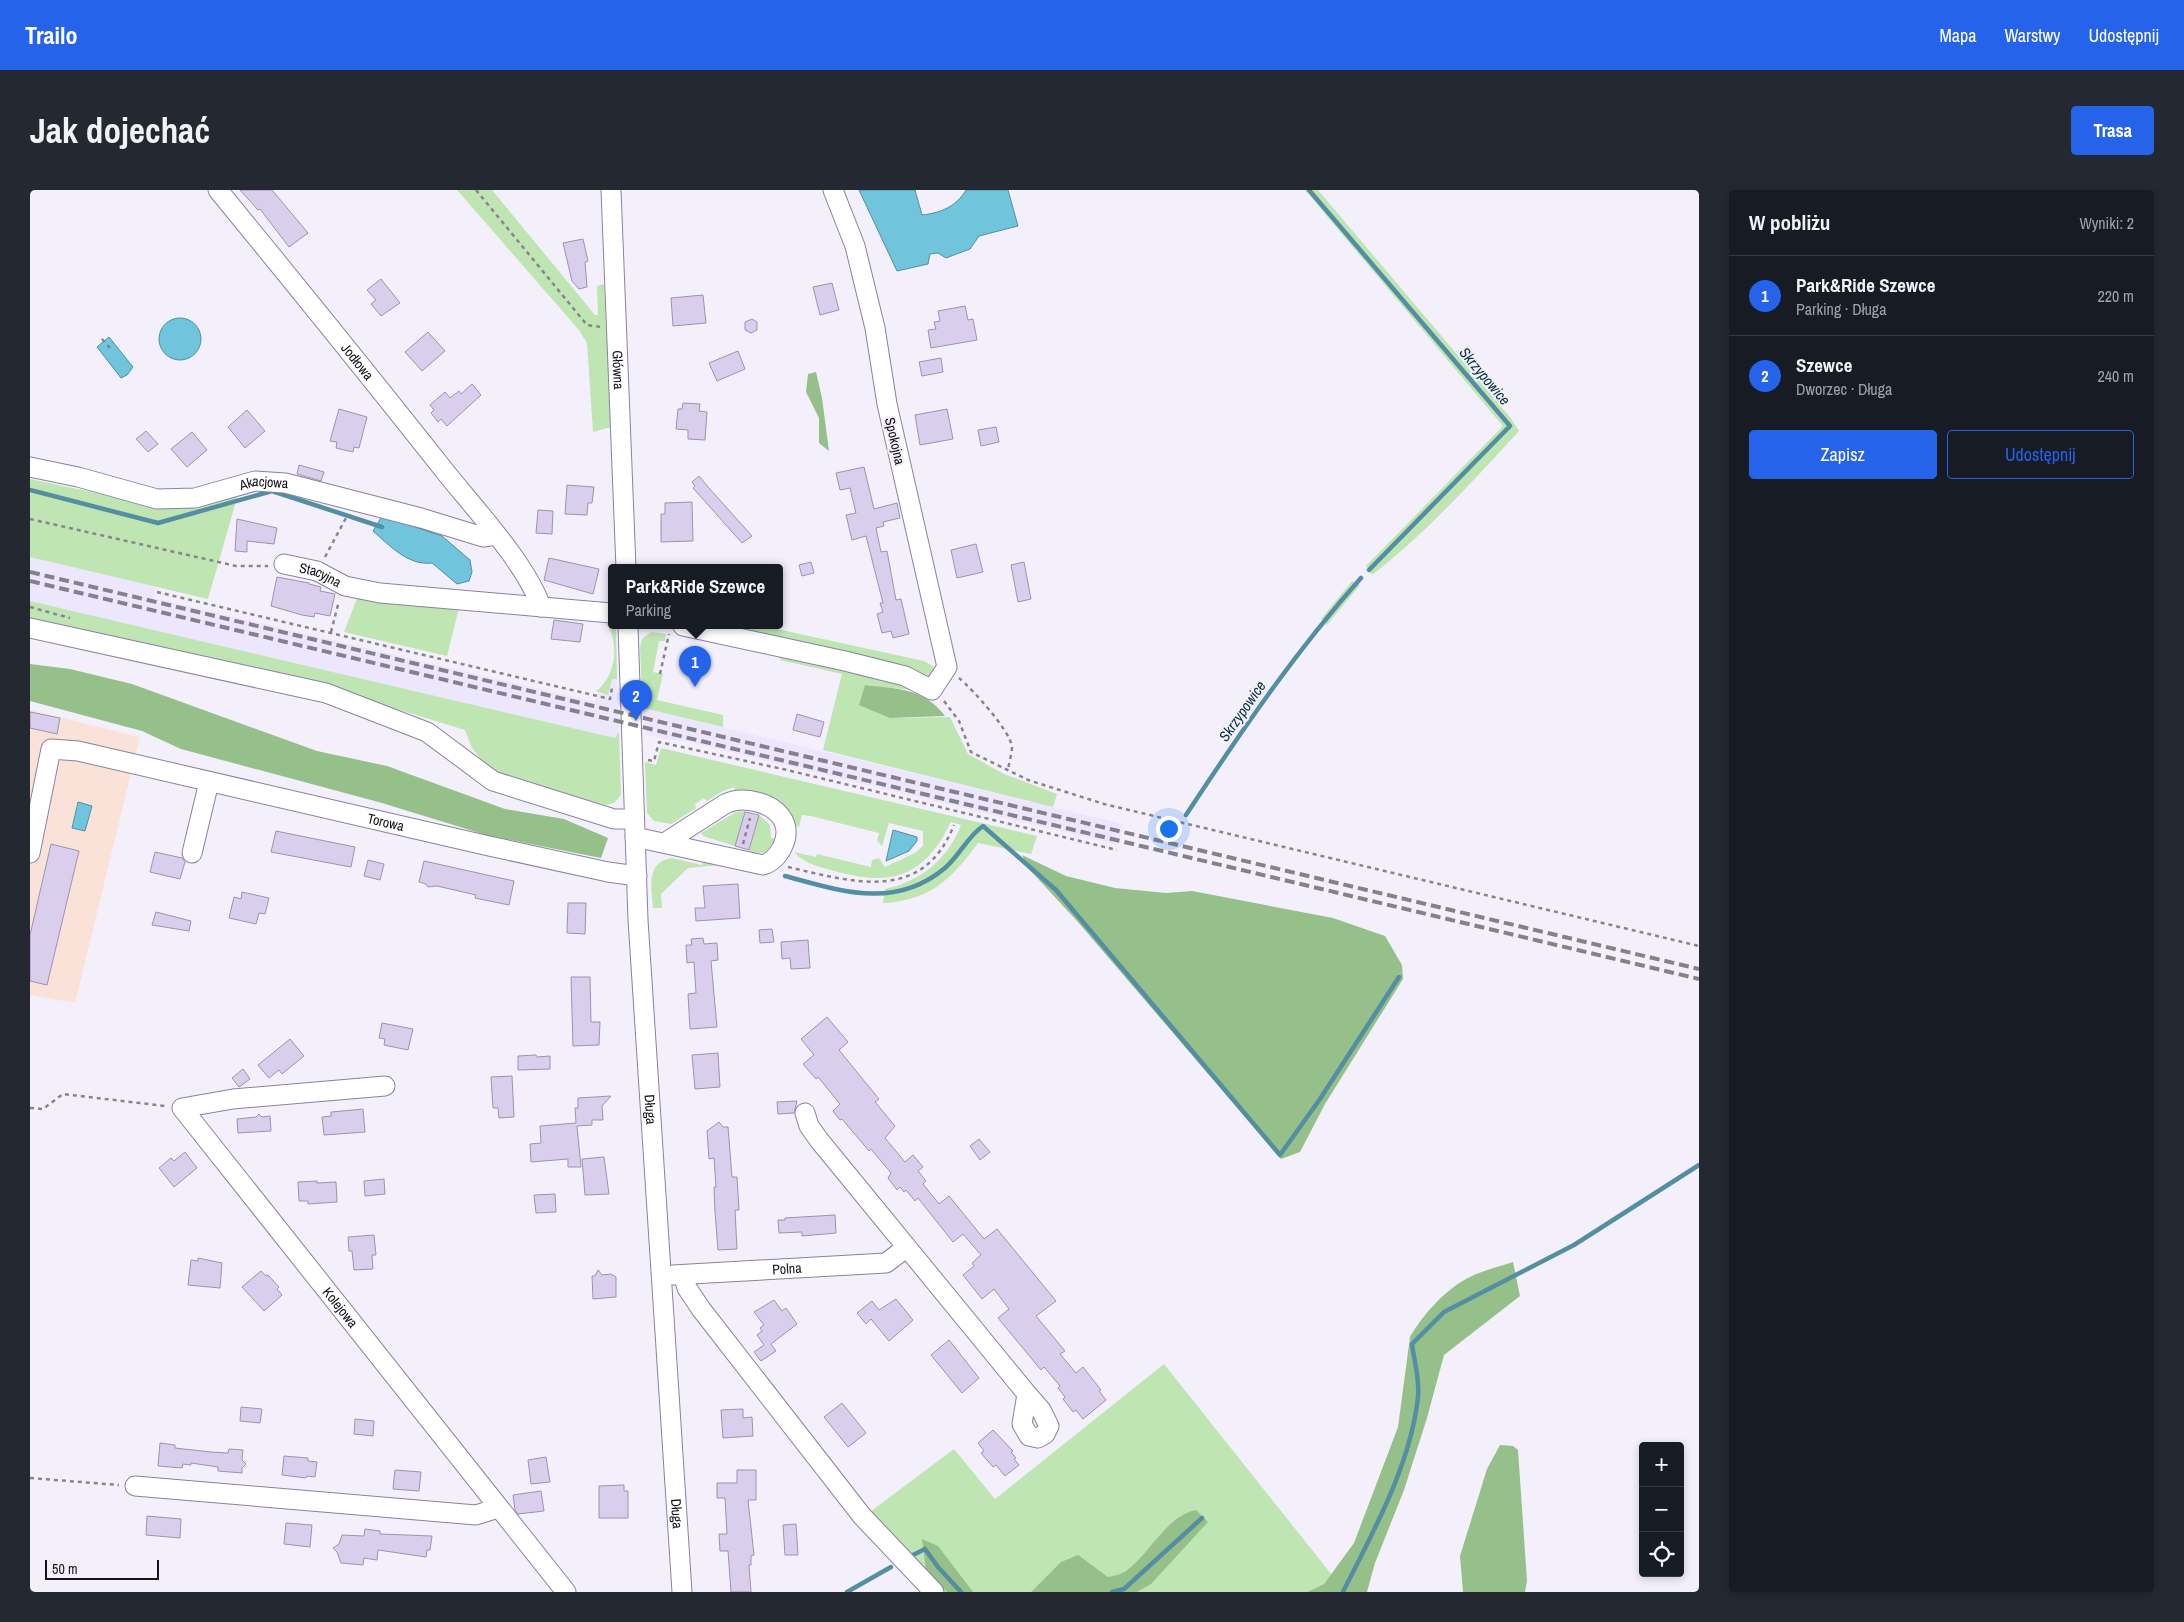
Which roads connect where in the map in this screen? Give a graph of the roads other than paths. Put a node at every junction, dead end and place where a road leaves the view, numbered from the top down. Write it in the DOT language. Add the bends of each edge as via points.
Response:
graph roads {
  1 [pos="218,190"];
  2 [pos="611,190"];
  3 [pos="834,190"];
  4 [pos="30,467"];
  5 [pos="496,535"];
  6 [pos="626,560"];
  7 [pos="284,564"];
  8 [pos="541,607"];
  9 [pos="608,613"];
  10 [pos="30,628"];
  11 [pos="628,629"];
  12 [pos="676,629"];
  13 [pos="209,782"];
  14 [pos="635,828"];
  15 [pos="666,842"];
  16 [pos="30,853"];
  17 [pos="192,853"];
  18 [pos="637,876"];
  19 [pos="385,1086"];
  20 [pos="805,1113"];
  21 [pos="906,1248"];
  22 [pos="683,1274"];
  23 [pos="661,1276"];
  24 [pos="1027,1394"];
  25 [pos="135,1486"];
  26 [pos="498,1508"];
  27 [pos="566,1592"];
  28 [pos="682,1592"];
  29 [pos="934,1592"];
  1 -- 5 [label="street, Jodłowa"];
  2 -- 6 [label="street, Główna"];
  3 -- 12 [label="street, Spokojna" via="855,246 875,328 887,404 947,667 932,690 905,676 846,661"];
  4 -- 5 [label="street, Akacjowa" via="157,499 196,498 255,481 285,483 483,537"];
  5 -- 8 [label="street, Jodłowa" via="535,589"];
  7 -- 8 [label="street, Stacyjna" via="317,571 345,586 380,594"];
  8 -- 9 [label="street, Stacyjna"];
  10 -- 14 [label="street" via="326,693 427,732 493,781"];
  11 -- 14 [label="street, Długa"];
  13 -- 16 [label="street, Torowa" via="78,751 51,749"];
  13 -- 17 [label="street"];
  13 -- 18 [label="street, Torowa"];
  14 -- 15 [label="street"];
  14 -- 18 [label="street, Długa"];
  15 -- 15 [label="street" via="763,865 783,847 786,834 784,823 774,810 741,800 729,802"];
  18 -- 23 [label="street, Długa"];
  19 -- 26 [label="street, Kolejowa" via="233,1099 182,1108"];
  20 -- 21 [label="street" via="819,1140"];
  21 -- 22 [label="street, Polna" via="886,1263"];
  21 -- 24 [label="street"];
  22 -- 23 [label="street, Polna"];
  22 -- 29 [label="street" via="701,1309 862,1516"];
  23 -- 28 [label="street, Długa"];
  25 -- 26 [label="street" via="476,1515"];
  26 -- 27 [label="street, Kolejowa"];
}
